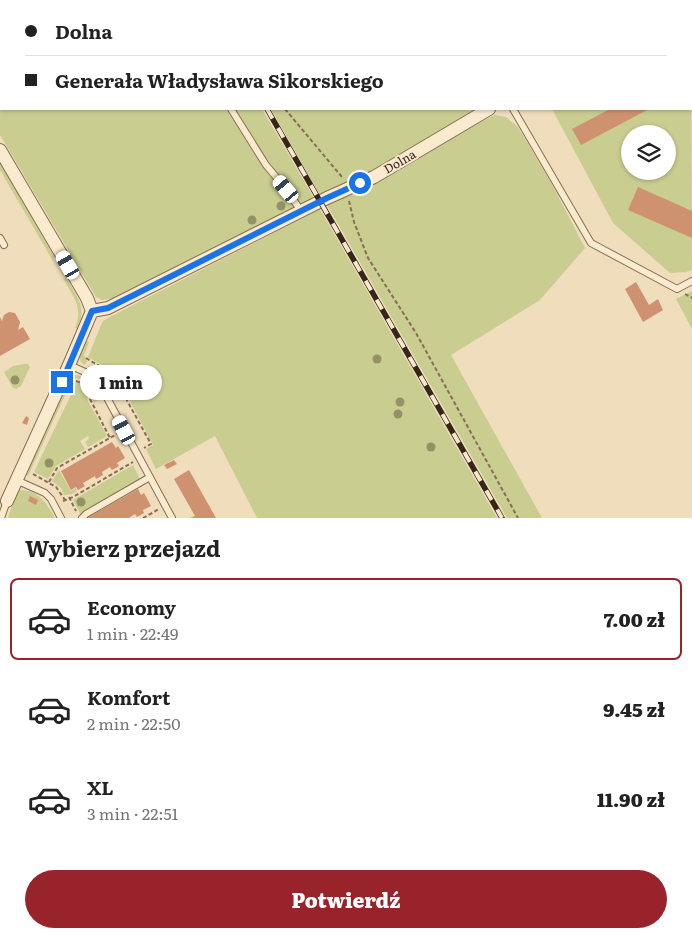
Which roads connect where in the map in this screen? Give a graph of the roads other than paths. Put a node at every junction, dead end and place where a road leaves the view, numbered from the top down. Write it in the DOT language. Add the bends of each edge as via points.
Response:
graph roads {
  1 [pos="232,110"];
  2 [pos="487,110"];
  3 [pos="514,110"];
  4 [pos="0,150"];
  5 [pos="301,211"];
  6 [pos="0,238"];
  7 [pos="4,245"];
  8 [pos="692,281"];
  9 [pos="92,311"];
  10 [pos="69,365"];
  11 [pos="150,478"];
  12 [pos="16,480"];
  13 [pos="6,501"];
  14 [pos="1,518"];
  15 [pos="61,518"];
  16 [pos="82,518"];
  17 [pos="172,518"];
  1 -- 5 [label="lane" via="266,165"];
  2 -- 5 [label="street, Dolna" via="398,164"];
  3 -- 8 [label="lane" via="591,242 677,289"];
  4 -- 9 [label="street"];
  5 -- 9 [label="street, Dolna" via="108,308"];
  6 -- 7 [label="lane"];
  9 -- 10 [label="street"];
  10 -- 11 [label="lane" via="96,378"];
  10 -- 12 [label="street"];
  11 -- 16 [label="lane"];
  11 -- 17 [label="lane"];
  12 -- 13 [label="street"];
  12 -- 15 [label="lane" via="45,493"];
  13 -- 14 [label="lane"];
}
